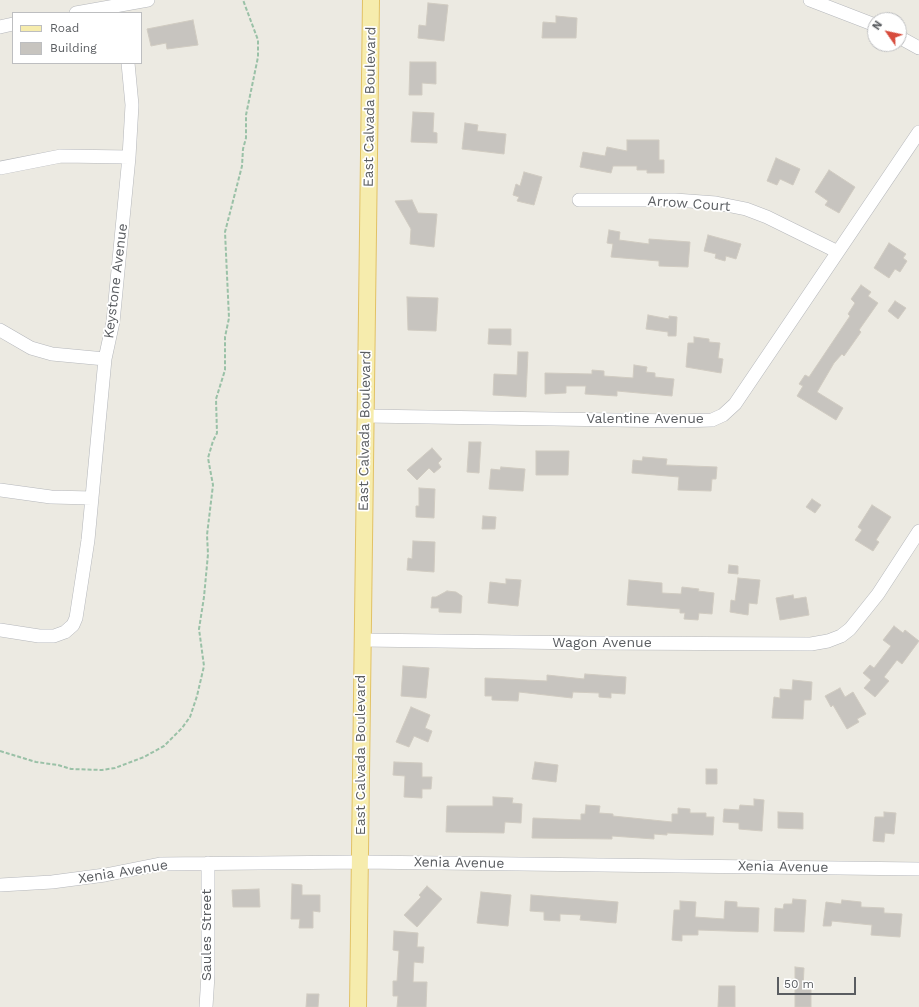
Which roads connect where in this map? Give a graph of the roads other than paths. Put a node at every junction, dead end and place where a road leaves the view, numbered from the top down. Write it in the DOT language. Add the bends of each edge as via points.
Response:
graph roads {
  1 [pos="148,0"];
  2 [pos="371,0"];
  3 [pos="810,0"];
  4 [pos="120,6"];
  5 [pos="82,12"];
  6 [pos="867,22"];
  7 [pos="12,24"];
  8 [pos="0,27"];
  9 [pos="907,41"];
  10 [pos="919,48"];
  11 [pos="128,64"];
  12 [pos="919,132"];
  13 [pos="129,157"];
  14 [pos="0,168"];
  15 [pos="579,200"];
  16 [pos="838,252"];
  17 [pos="0,330"];
  18 [pos="106,359"];
  19 [pos="366,416"];
  20 [pos="0,490"];
  21 [pos="92,498"];
  22 [pos="919,531"];
  23 [pos="0,630"];
  24 [pos="362,640"];
  25 [pos="360,862"];
  26 [pos="208,864"];
  27 [pos="919,869"];
  28 [pos="0,885"];
  29 [pos="206,1007"];
  30 [pos="358,1007"];
  1 -- 4 [label="street"];
  2 -- 19 [label="main road, East Calvada Boulevard"];
  3 -- 6 [label="street"];
  4 -- 5 [label="street"];
  7 -- 8 [label="street"];
  9 -- 10 [label="street"];
  11 -- 13 [label="street, Keystone Avenue" via="132,105"];
  12 -- 16 [label="street, Valentine Avenue"];
  13 -- 14 [label="street" via="61,156"];
  13 -- 18 [label="street, Keystone Avenue" via="113,322"];
  15 -- 16 [label="street, Arrow Court" via="675,200 716,203 746,209 767,216"];
  16 -- 19 [label="street, Valentine Avenue" via="735,404 723,415 712,420"];
  17 -- 18 [label="street" via="31,348 52,354"];
  18 -- 21 [label="street, Keystone Avenue"];
  19 -- 24 [label="main road, East Calvada Boulevard"];
  20 -- 21 [label="street" via="51,497"];
  21 -- 23 [label="street, Keystone Avenue" via="87,548 73,625 65,632 54,636"];
  22 -- 24 [label="street, Wagon Avenue" via="878,594 850,629 828,641 811,644"];
  24 -- 25 [label="main road, East Calvada Boulevard"];
  25 -- 26 [label="street, Xenia Avenue"];
  25 -- 27 [label="street, Xenia Avenue"];
  25 -- 30 [label="main road, East Calvada Boulevard"];
  26 -- 28 [label="street, Xenia Avenue" via="160,864 52,882"];
  26 -- 29 [label="street, Saules Street"];
}
